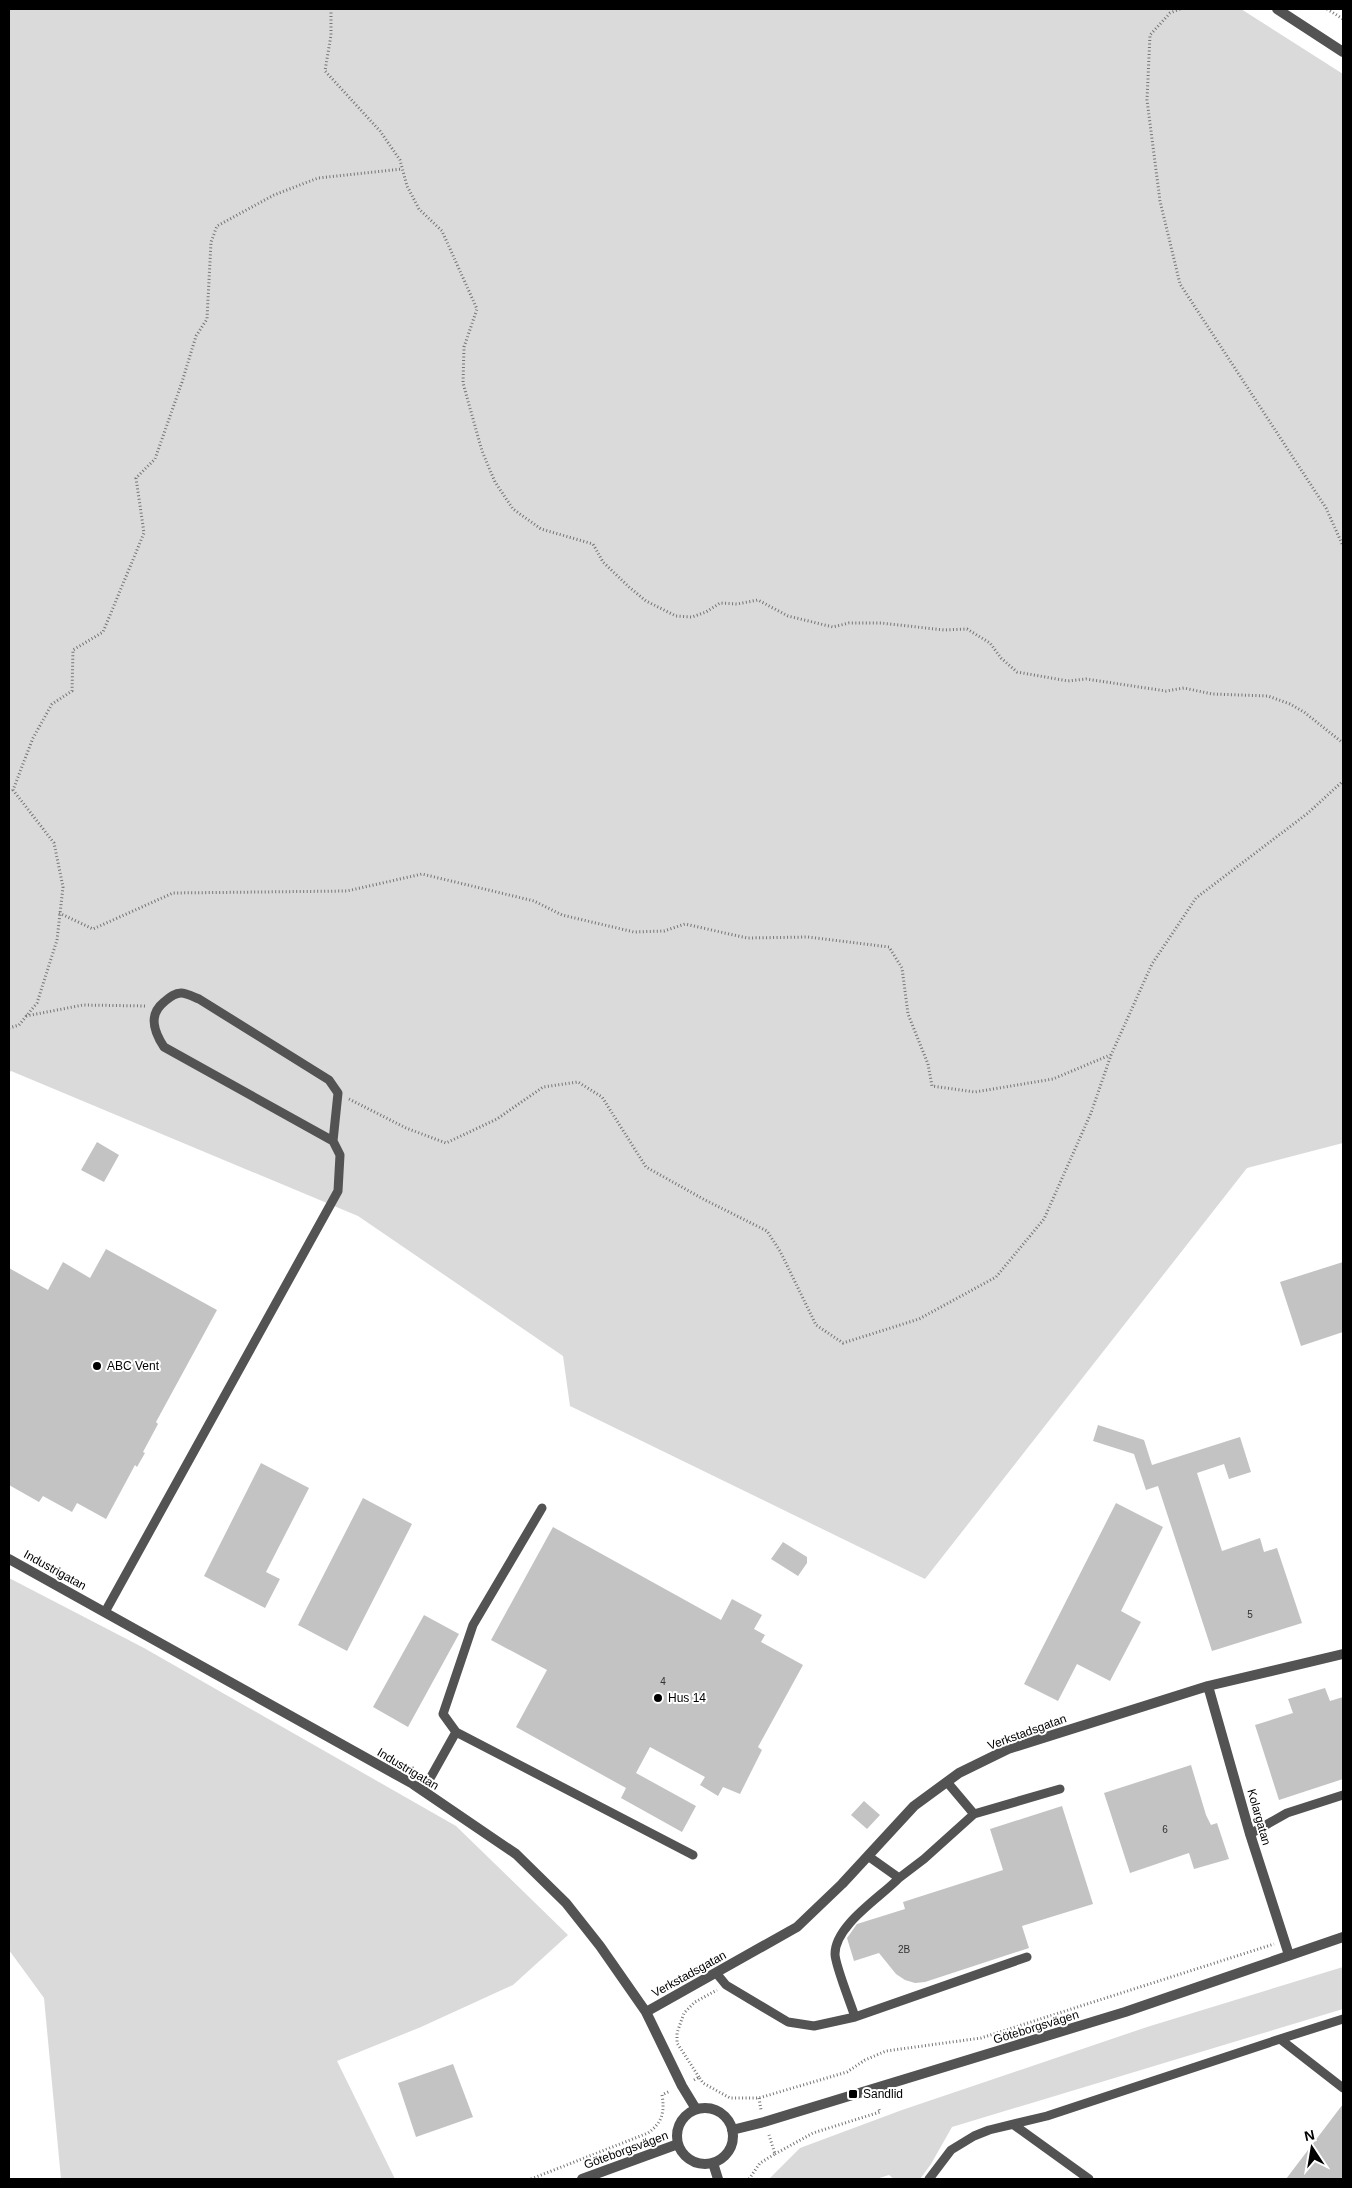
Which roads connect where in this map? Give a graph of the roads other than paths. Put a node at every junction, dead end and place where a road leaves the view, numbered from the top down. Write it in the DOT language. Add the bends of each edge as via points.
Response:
graph roads {
  1 [pos="1277,9"];
  2 [pos="1343,52"];
  3 [pos="334,1141"];
  4 [pos="542,1508"];
  5 [pos="9,1559"];
  6 [pos="105,1612"];
  7 [pos="1343,1654"];
  8 [pos="1208,1686"];
  9 [pos="456,1732"];
  10 [pos="947,1782"];
  11 [pos="1060,1789"];
  12 [pos="423,1791"];
  13 [pos="1343,1795"];
  14 [pos="974,1814"];
  15 [pos="1250,1834"];
  16 [pos="693,1855"];
  17 [pos="868,1856"];
  18 [pos="899,1878"];
  19 [pos="1343,1937"];
  20 [pos="1289,1955"];
  21 [pos="1027,1957"];
  22 [pos="717,1974"];
  23 [pos="646,2012"];
  24 [pos="855,2017"];
  25 [pos="1343,2019"];
  26 [pos="1280,2039"];
  27 [pos="1343,2088"];
  28 [pos="696,2109"];
  29 [pos="1014,2125"];
  30 [pos="732,2130"];
  31 [pos="678,2144"];
  32 [pos="713,2163"];
  33 [pos="582,2179"];
  34 [pos="718,2179"];
  35 [pos="929,2179"];
  36 [pos="1089,2179"];
  1 -- 2 [label="street"];
  3 -- 3 [label="lane" via="164,1047 156,1035 153,1019 159,1006 171,996 182,993 200,999 329,1080 338,1094"];
  3 -- 6 [label="lane" via="340,1155 338,1191"];
  4 -- 9 [label="lane" via="474,1625 443,1714"];
  5 -- 6 [label="street, Industrigatan"];
  6 -- 12 [label="street, Industrigatan"];
  7 -- 8 [label="street, Verkstadsgatan"];
  8 -- 10 [label="street, Verkstadsgatan" via="1008,1749"];
  8 -- 15 [label="street, Kolargatan"];
  9 -- 12 [label="lane"];
  9 -- 16 [label="lane"];
  10 -- 14 [label="lane"];
  10 -- 17 [label="street, Verkstadsgatan" via="914,1806"];
  11 -- 14 [label="lane"];
  12 -- 23 [label="street, Industrigatan" via="516,1854 566,1903"];
  13 -- 15 [label="lane" via="1287,1813"];
  14 -- 18 [label="lane"];
  15 -- 20 [label="street, Kolargatan"];
  17 -- 18 [label="lane"];
  17 -- 22 [label="street, Verkstadsgatan" via="797,1927"];
  18 -- 24 [label="lane" via="847,1925 838,1940 835,1954"];
  19 -- 20 [label="street, Göteborgsvägen"];
  20 -- 30 [label="street, Göteborgsvägen" via="1125,2012"];
  21 -- 24 [label="lane"];
  22 -- 23 [label="street, Verkstadsgatan"];
  22 -- 24 [label="lane" via="726,1986 788,2022 814,2026"];
  23 -- 28 [label="street, Industrigatan"];
  25 -- 26 [label="lane"];
  26 -- 27 [label="lane"];
  26 -- 29 [label="lane"];
  28 -- 30 [label="street" via="719,2111 729,2121"];
  28 -- 31 [label="street" via="680,2123"];
  29 -- 35 [label="lane" via="989,2130 951,2150"];
  29 -- 36 [label="lane"];
  30 -- 32 [label="street" via="729,2150"];
  31 -- 32 [label="street" via="692,2161"];
  31 -- 33 [label="street, Göteborgsvägen"];
  32 -- 34 [label="street"];
}
